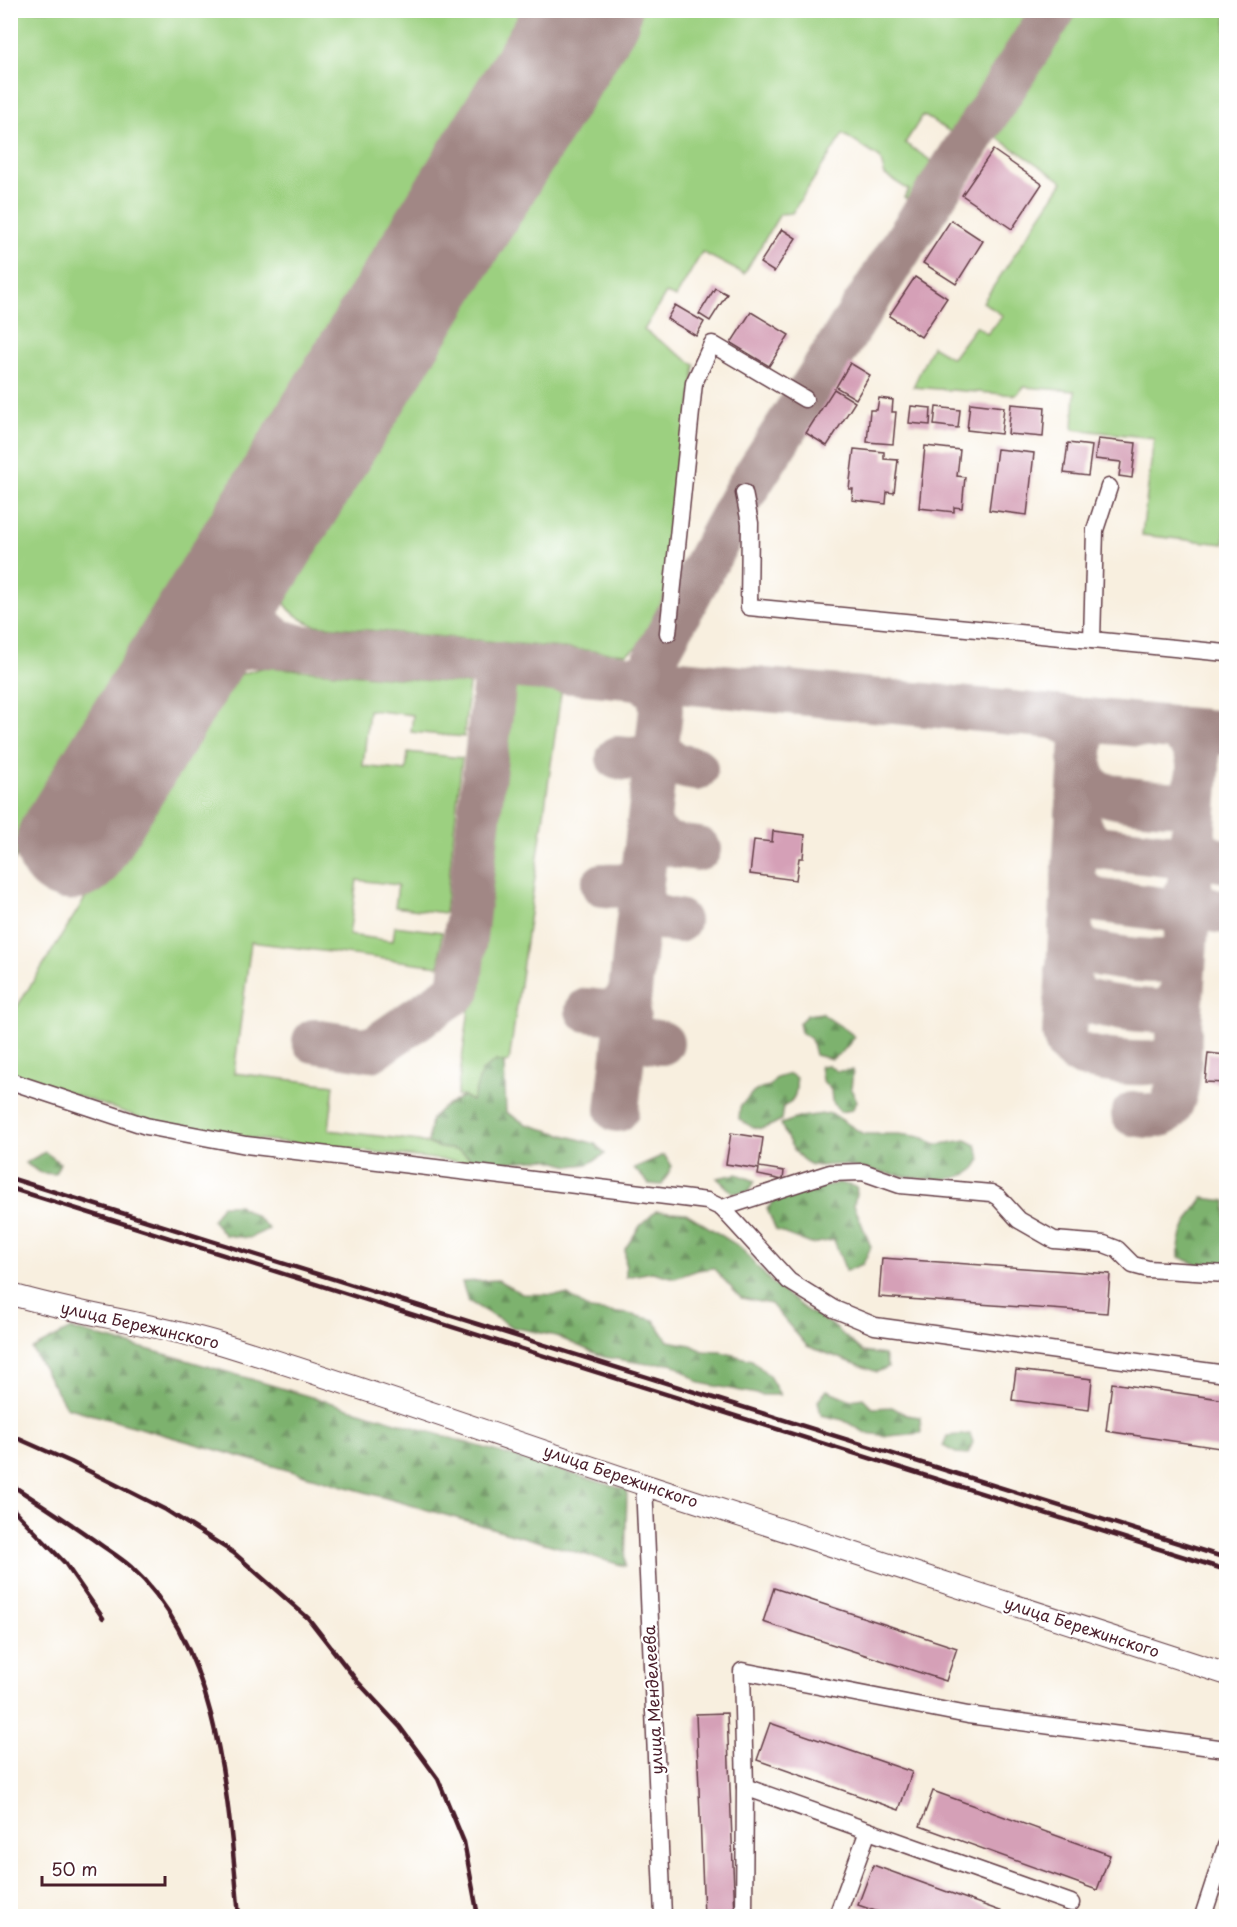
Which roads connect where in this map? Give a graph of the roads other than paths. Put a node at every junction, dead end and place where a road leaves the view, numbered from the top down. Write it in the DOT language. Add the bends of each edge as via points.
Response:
graph roads {
  1 [pos="805,399"];
  2 [pos="1109,487"];
  3 [pos="744,493"];
  4 [pos="668,633"];
  5 [pos="1092,640"];
  6 [pos="1227,653"];
  7 [pos="10,1081"];
  8 [pos="722,1208"];
  9 [pos="1227,1275"];
  10 [pos="10,1294"];
  11 [pos="1227,1374"];
  12 [pos="644,1484"];
  13 [pos="1227,1674"];
  14 [pos="1227,1749"];
  15 [pos="745,1787"];
  16 [pos="868,1831"];
  17 [pos="1227,1846"];
  18 [pos="1071,1903"];
  19 [pos="663,1917"];
  20 [pos="744,1917"];
  21 [pos="837,1917"];
  22 [pos="1203,1917"];
  1 -- 4 [label="street" via="712,344 694,383"];
  2 -- 5 [label="street" via="1095,530"];
  3 -- 5 [label="street" via="750,523 749,606"];
  5 -- 6 [label="street"];
  7 -- 8 [label="street" via="146,1126 246,1145 706,1201"];
  8 -- 9 [label="street" via="831,1173 863,1172 900,1185 991,1193 1035,1231 1054,1240 1104,1244 1117,1249 1133,1265"];
  8 -- 11 [label="street" via="789,1281 834,1309 875,1326"];
  10 -- 12 [label="main road, улица Бережинского" via="183,1332 408,1403"];
  12 -- 13 [label="main road, улица Бережинского"];
  12 -- 19 [label="street, улица Менделеева"];
  14 -- 15 [label="street" via="968,1715 742,1671"];
  15 -- 16 [label="street"];
  15 -- 20 [label="street"];
  16 -- 18 [label="street"];
  16 -- 21 [label="street"];
  17 -- 22 [label="street"];
}
